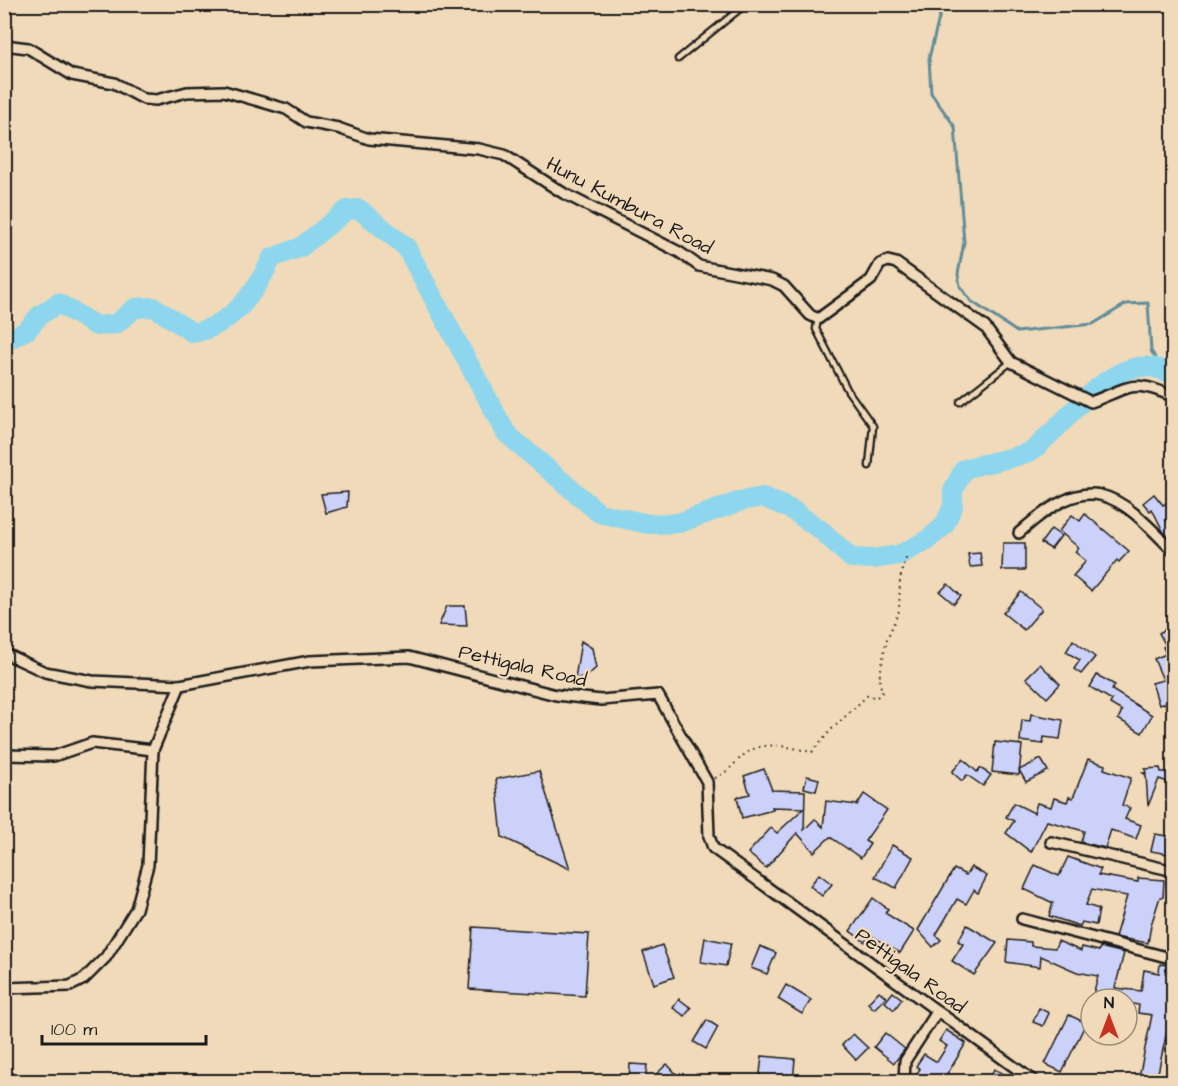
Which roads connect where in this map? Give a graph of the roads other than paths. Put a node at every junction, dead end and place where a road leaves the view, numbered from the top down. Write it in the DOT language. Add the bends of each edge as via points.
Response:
graph roads {
  1 [pos="746,4"];
  2 [pos="4,45"];
  3 [pos="678,59"];
  4 [pos="818,319"];
  5 [pos="1011,362"];
  6 [pos="1173,396"];
  7 [pos="960,402"];
  8 [pos="868,466"];
  9 [pos="1019,533"];
  10 [pos="1173,552"];
  11 [pos="4,652"];
  12 [pos="180,685"];
  13 [pos="153,750"];
  14 [pos="4,755"];
  15 [pos="1051,842"];
  16 [pos="1173,872"];
  17 [pos="1022,919"];
  18 [pos="1173,959"];
  19 [pos="4,988"];
  20 [pos="936,1012"];
  21 [pos="904,1082"];
  22 [pos="1035,1082"];
  1 -- 3 [label="lane"];
  2 -- 4 [label="street, Hunu Kumbura Road" via="28,48 72,75 114,83 144,99 224,91 286,109 306,122 338,128 369,140 479,149 504,155 563,193 699,266 772,280 784,286"];
  4 -- 5 [label="street" via="871,280 880,264 888,261 986,327"];
  4 -- 8 [label="lane" via="816,329 848,391 873,426"];
  5 -- 6 [label="street" via="1091,402 1137,384"];
  5 -- 7 [label="lane"];
  9 -- 10 [label="street" via="1045,510 1071,496 1095,492 1113,497 1146,523"];
  11 -- 12 [label="street, Pettigala Road" via="45,672 92,681"];
  12 -- 13 [label="street"];
  12 -- 20 [label="street, Pettigala Road" via="310,661 409,657 556,695 601,700 658,695 707,782 712,848"];
  13 -- 14 [label="street" via="92,743 54,756"];
  13 -- 19 [label="street" via="148,864 136,909 106,957 84,979 70,986"];
  15 -- 16 [label="street"];
  17 -- 18 [label="street"];
  20 -- 21 [label="street" via="905,1061"];
  20 -- 22 [label="street, Pettigala Road"];
}
